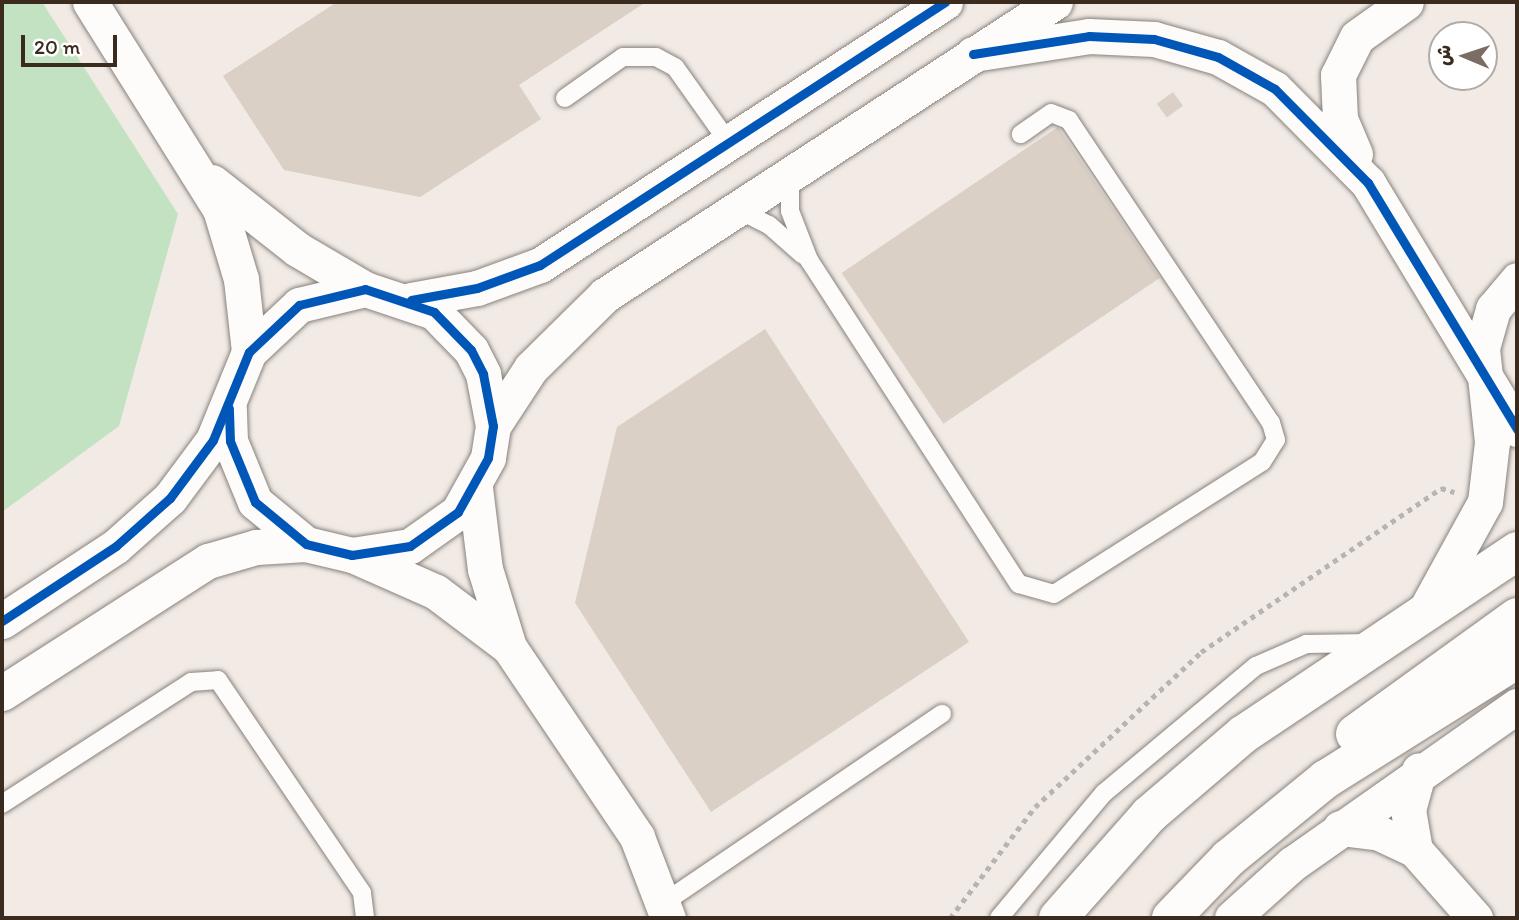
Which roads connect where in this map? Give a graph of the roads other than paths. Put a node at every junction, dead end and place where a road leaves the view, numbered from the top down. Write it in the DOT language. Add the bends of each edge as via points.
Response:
graph roads {
  1 [pos="90,2"];
  2 [pos="945,2"];
  3 [pos="1055,2"];
  4 [pos="1406,2"];
  5 [pos="973,54"];
  6 [pos="565,98"];
  7 [pos="1021,134"];
  8 [pos="729,143"];
  9 [pos="790,174"];
  10 [pos="204,175"];
  11 [pos="1368,183"];
  12 [pos="737,209"];
  13 [pos="808,260"];
  14 [pos="1517,280"];
  15 [pos="365,289"];
  16 [pos="411,300"];
  17 [pos="249,352"];
  18 [pos="1482,369"];
  19 [pos="229,408"];
  20 [pos="493,426"];
  21 [pos="1517,429"];
  22 [pos="475,488"];
  23 [pos="306,544"];
  24 [pos="1517,551"];
  25 [pos="352,555"];
  26 [pos="1425,611"];
  27 [pos="1517,617"];
  28 [pos="2,621"];
  29 [pos="1376,643"];
  30 [pos="509,647"];
  31 [pos="1517,659"];
  32 [pos="2,693"];
  33 [pos="1517,706"];
  34 [pos="942,714"];
  35 [pos="1419,770"];
  36 [pos="1326,779"];
  37 [pos="2,804"];
  38 [pos="1340,828"];
  39 [pos="1415,850"];
  40 [pos="667,910"];
  41 [pos="365,918"];
  42 [pos="999,918"];
  43 [pos="1058,918"];
  44 [pos="1171,918"];
  45 [pos="1232,918"];
  46 [pos="1475,918"];
  1 -- 10 [label="street"];
  2 -- 8 [label="street"];
  3 -- 5 [label="street"];
  4 -- 11 [label="street" via="1357,37 1338,75 1340,119"];
  5 -- 9 [label="street"];
  5 -- 11 [label="street" via="1089,36 1186,47 1275,89"];
  6 -- 8 [label="lane" via="622,57 656,57 675,67"];
  7 -- 13 [label="lane" via="1051,113 1069,120 1271,423 1276,440 1262,462 1066,590 1041,595 1019,584"];
  8 -- 16 [label="street" via="540,265 477,288"];
  9 -- 12 [label="street"];
  9 -- 13 [label="lane" via="790,211"];
  10 -- 15 [label="street" via="286,242"];
  10 -- 17 [label="street" via="241,279"];
  11 -- 18 [label="street"];
  12 -- 13 [label="lane" via="769,225"];
  12 -- 20 [label="street" via="578,318 531,368"];
  14 -- 18 [label="street" via="1485,328"];
  15 -- 16 [label="street"];
  15 -- 17 [label="street" via="299,305"];
  16 -- 20 [label="street" via="434,312 471,350 484,374"];
  17 -- 19 [label="street"];
  18 -- 21 [label="street"];
  18 -- 26 [label="street" via="1492,442 1489,482 1470,536"];
  19 -- 23 [label="street" via="230,441 255,502"];
  19 -- 28 [label="street" via="193,470 144,524"];
  20 -- 22 [label="street"];
  22 -- 25 [label="street" via="458,512 418,541"];
  22 -- 30 [label="street" via="485,569"];
  23 -- 25 [label="street"];
  23 -- 32 [label="street" via="256,547 208,561"];
  24 -- 26 [label="street"];
  25 -- 30 [label="street" via="436,592"];
  26 -- 29 [label="street"];
  27 -- 36 [label="street" via="1359,730"];
  29 -- 42 [label="lane" via="1306,644 1256,666 1104,793"];
  29 -- 43 [label="street" via="1195,773"];
  30 -- 40 [label="street" via="637,837"];
  31 -- 36 [label="street"];
  33 -- 35 [label="street"];
  34 -- 40 [label="lane"];
  35 -- 38 [label="street"];
  35 -- 39 [label="street" via="1408,810"];
  36 -- 44 [label="street" via="1229,858"];
  37 -- 41 [label="lane" via="191,682 218,680 362,893"];
  38 -- 39 [label="street" via="1379,833"];
  38 -- 45 [label="street"];
  39 -- 46 [label="street"];
}
